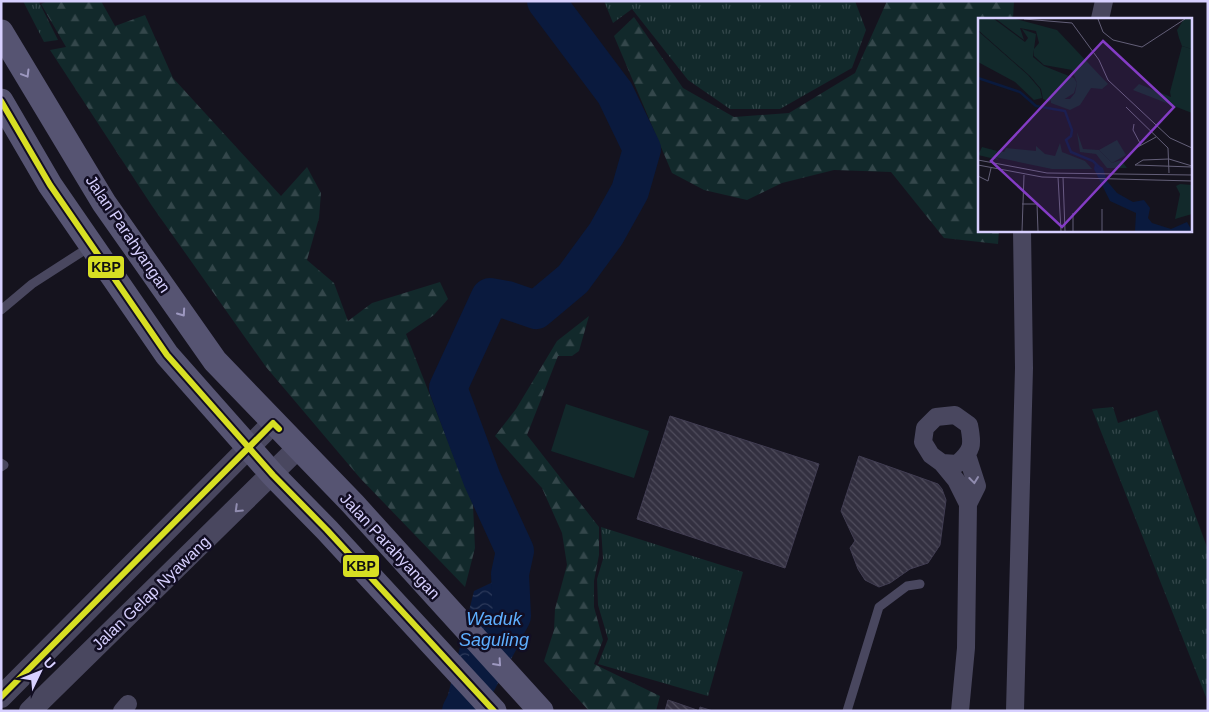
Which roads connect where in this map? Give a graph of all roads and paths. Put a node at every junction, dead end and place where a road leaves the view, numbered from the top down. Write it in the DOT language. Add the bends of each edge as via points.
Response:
graph roads {
  1 [pos="1104,1"];
  2 [pos="1100,18"];
  3 [pos="1,32"];
  4 [pos="1,101"];
  5 [pos="1022,231"];
  6 [pos="92,246"];
  7 [pos="1,310"];
  8 [pos="273,423"];
  9 [pos="298,448"];
  10 [pos="248,449"];
  11 [pos="967,455"];
  12 [pos="1,463"];
  13 [pos="942,463"];
  14 [pos="1,467"];
  15 [pos="272,475"];
  16 [pos="968,504"];
  17 [pos="920,584"];
  18 [pos="1,697"];
  19 [pos="30,711"];
  20 [pos="494,711"];
  21 [pos="541,711"];
  22 [pos="847,711"];
  23 [pos="960,711"];
  24 [pos="1015,711"];
  1 -- 2 [label="street"];
  3 -- 8 [label="main road, Jalan Parahyangan, one-way" via="104,203 215,361"];
  4 -- 6 [label="main road" via="50,186"];
  5 -- 24 [label="street" via="1024,368"];
  6 -- 7 [label="lane" via="32,284"];
  6 -- 10 [label="main road" via="167,355"];
  8 -- 9 [label="main road, Jalan Parahyangan"];
  8 -- 10 [label="street"];
  9 -- 15 [label="street"];
  9 -- 21 [label="main road, Jalan Parahyangan, one-way"];
  10 -- 15 [label="main road"];
  10 -- 18 [label="street, Jalan Gelap Nyawang"];
  11 -- 13 [label="street" via="957,464"];
  11 -- 13 [label="street" via="973,442 969,425 955,415 936,417 925,428 924,442 931,455"];
  11 -- 16 [label="street, one-way" via="976,486"];
  12 -- 14 [label="lane" via="4,465"];
  13 -- 16 [label="street" via="956,480"];
  15 -- 19 [label="street, Jalan Gelap Nyawang, one-way"];
  15 -- 20 [label="main road"];
  16 -- 23 [label="street" via="966,648"];
  17 -- 22 [label="lane" via="907,586 879,607"];
}
